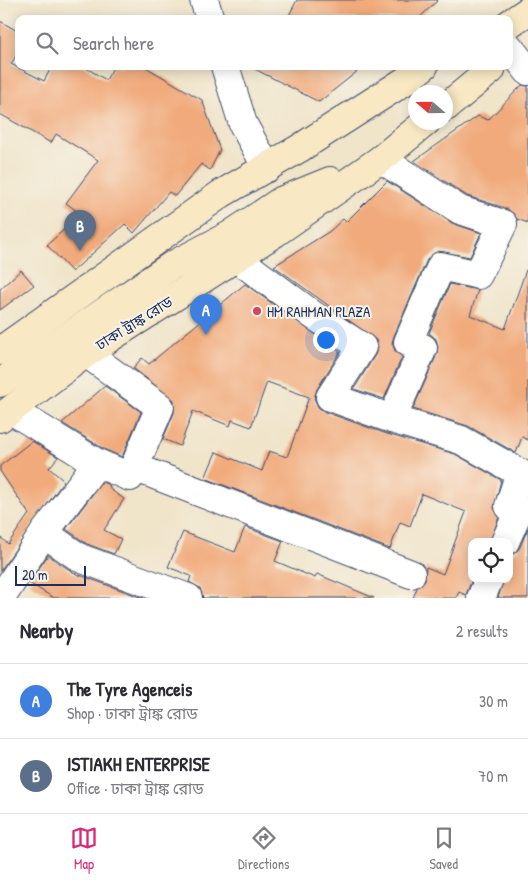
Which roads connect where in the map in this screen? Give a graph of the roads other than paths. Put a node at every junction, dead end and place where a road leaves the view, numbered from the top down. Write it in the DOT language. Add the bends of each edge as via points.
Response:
graph roads {
  1 [pos="204,0"];
  2 [pos="528,11"];
  3 [pos="209,15"];
  4 [pos="513,21"];
  5 [pos="513,52"];
  6 [pos="226,70"];
  7 [pos="418,70"];
  8 [pos="491,70"];
  9 [pos="528,70"];
  10 [pos="453,101"];
  11 [pos="416,130"];
  12 [pos="300,148"];
  13 [pos="376,162"];
  14 [pos="267,168"];
  15 [pos="238,259"];
  16 [pos="162,272"];
  17 [pos="0,350"];
  18 [pos="86,353"];
  19 [pos="0,383"];
  20 [pos="5,414"];
  21 [pos="392,419"];
  22 [pos="97,463"];
  23 [pos="134,467"];
  24 [pos="524,475"];
  25 [pos="44,533"];
  26 [pos="507,538"];
  27 [pos="411,574"];
  28 [pos="487,583"];
  29 [pos="0,598"];
  30 [pos="188,598"];
  31 [pos="481,598"];
  1 -- 3 [label="street"];
  2 -- 4 [label="main road"];
  5 -- 9 [label="street"];
  6 -- 14 [label="street" via="243,124"];
  7 -- 12 [label="main road"];
  8 -- 10 [label="main road"];
  11 -- 13 [label="main road, ঢাকা ট্রাঙ্ক রোড"];
  12 -- 14 [label="main road"];
  12 -- 16 [label="main road, ঢাকা ট্রাঙ্ক রোড" via="243,210"];
  13 -- 15 [label="main road, ঢাকা ট্রাঙ্ক রোড"];
  13 -- 16 [label="main road, ঢাকা ট্রাঙ্ক রোড" via="281,200 230,235"];
  13 -- 21 [label="street" via="460,210 502,224 478,275 442,266 408,342 423,348"];
  14 -- 17 [label="main road" via="221,194"];
  15 -- 18 [label="main road, ঢাকা ট্রাঙ্ক রোড"];
  15 -- 21 [label="street" via="312,315 362,347 330,397"];
  16 -- 19 [label="main road, ঢাকা ট্রাঙ্ক রোড"];
  18 -- 20 [label="main road, ঢাকা ট্রাঙ্ক রোড"];
  18 -- 23 [label="street" via="160,407"];
  20 -- 22 [label="street"];
  21 -- 24 [label="street" via="460,440"];
  22 -- 23 [label="street" via="130,477"];
  22 -- 25 [label="street"];
  23 -- 27 [label="street"];
  24 -- 26 [label="street" via="509,506 519,510"];
  25 -- 29 [label="street"];
  25 -- 30 [label="street" via="80,558"];
  28 -- 31 [label="street"];
}
